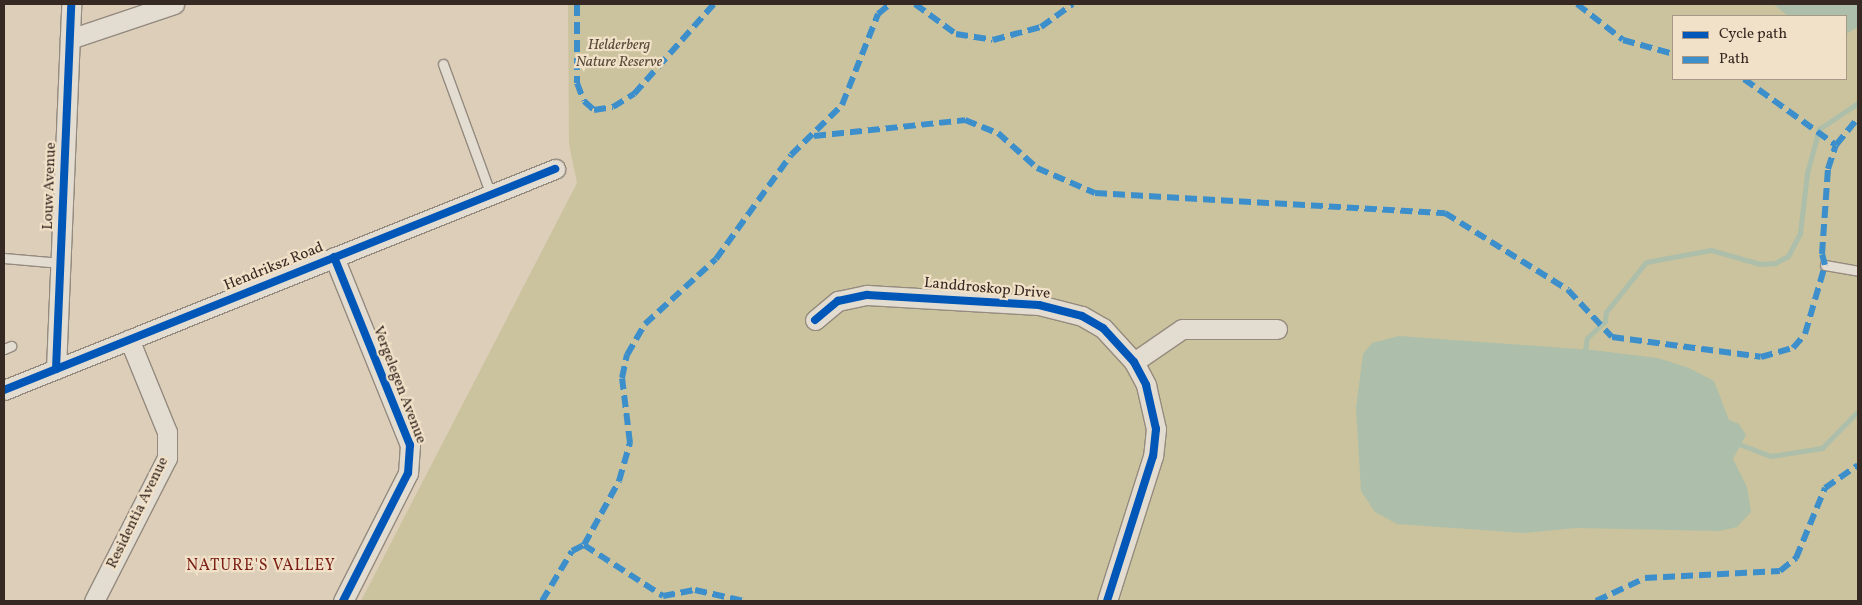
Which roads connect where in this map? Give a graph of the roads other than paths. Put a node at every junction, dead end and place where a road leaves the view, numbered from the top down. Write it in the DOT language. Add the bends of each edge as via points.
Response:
graph roads {
  1 [pos="71,4"];
  2 [pos="174,4"];
  3 [pos="70,39"];
  4 [pos="443,64"];
  5 [pos="555,169"];
  6 [pos="491,195"];
  7 [pos="334,257"];
  8 [pos="4,258"];
  9 [pos="61,263"];
  10 [pos="1825,265"];
  11 [pos="1858,271"];
  12 [pos="815,320"];
  13 [pos="1277,329"];
  14 [pos="130,340"];
  15 [pos="1134,362"];
  16 [pos="56,369"];
  17 [pos="4,390"];
  18 [pos="94,601"];
  19 [pos="343,601"];
  20 [pos="1107,601"];
  1 -- 3 [label="street, Louw Avenue"];
  2 -- 3 [label="street"];
  3 -- 9 [label="street, Louw Avenue"];
  4 -- 6 [label="lane"];
  5 -- 6 [label="street, Hendriksz Road"];
  6 -- 7 [label="street, Hendriksz Road"];
  7 -- 14 [label="street, Hendriksz Road"];
  7 -- 19 [label="street, Vergelegen Avenue" via="410,445 408,473"];
  8 -- 9 [label="lane"];
  9 -- 16 [label="street, Louw Avenue"];
  10 -- 11 [label="lane"];
  12 -- 15 [label="street, Landdroskop Drive" via="838,301 867,295 1039,306 1082,316 1103,328"];
  13 -- 15 [label="street" via="1193,327 1170,334"];
  14 -- 16 [label="street, Hendriksz Road"];
  14 -- 18 [label="street, Residentia Avenue" via="167,432 167,458"];
  15 -- 20 [label="street, Landdroskop Drive" via="1153,404 1156,429 1153,456"];
  16 -- 17 [label="street, Hendriksz Road"];
}
